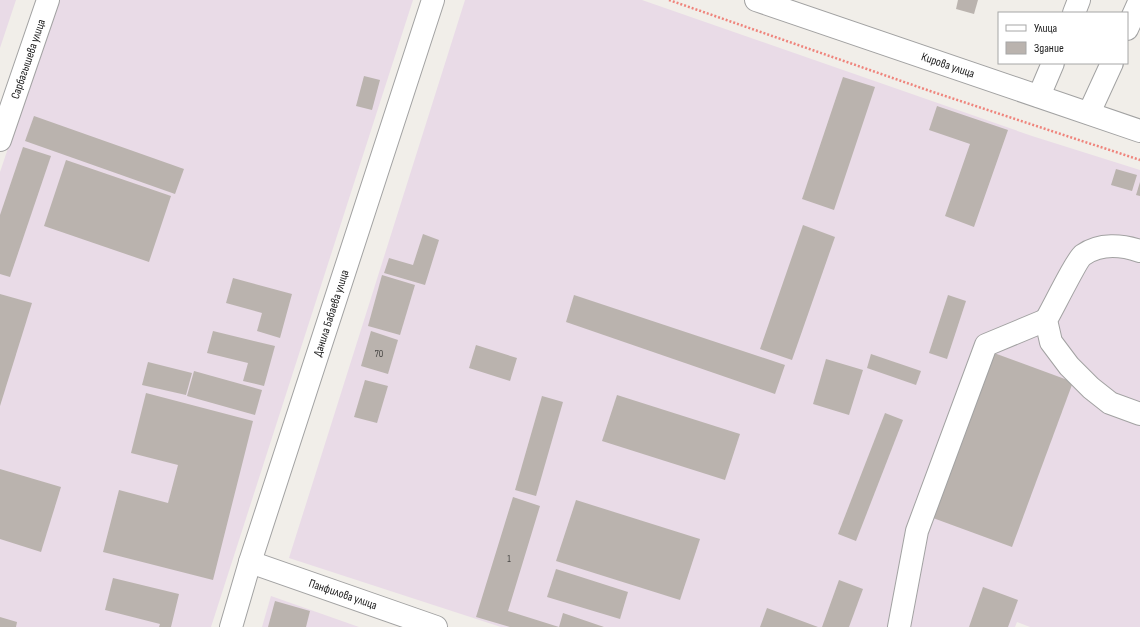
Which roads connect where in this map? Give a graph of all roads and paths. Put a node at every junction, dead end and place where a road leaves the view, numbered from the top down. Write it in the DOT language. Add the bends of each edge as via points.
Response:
graph roads {
  1 [pos="48,0"];
  2 [pos="433,0"];
  3 [pos="669,0"];
  4 [pos="756,0"];
  5 [pos="1079,0"];
  6 [pos="1140,0"];
  7 [pos="1074,12"];
  8 [pos="1128,27"];
  9 [pos="1053,64"];
  10 [pos="1112,64"];
  11 [pos="1039,96"];
  12 [pos="1089,113"];
  13 [pos="1140,130"];
  14 [pos="0,140"];
  15 [pos="1140,160"];
  16 [pos="1140,251"];
  17 [pos="1046,320"];
  18 [pos="1140,414"];
  19 [pos="250,562"];
  20 [pos="231,627"];
  21 [pos="436,627"];
  22 [pos="899,627"];
  1 -- 14 [label="street, Сарбагышева улица"];
  2 -- 19 [label="street, Данила Бабаева улица"];
  3 -- 15 [label="path" via="930,91"];
  4 -- 11 [label="street, Кирова улица"];
  5 -- 7 [label="street"];
  6 -- 8 [label="street"];
  9 -- 11 [label="street"];
  10 -- 12 [label="street"];
  11 -- 12 [label="street, Кирова улица"];
  12 -- 13 [label="street, Кирова улица"];
  16 -- 17 [label="street" via="1127,247 1104,246 1082,255"];
  17 -- 18 [label="street" via="1051,342 1069,366 1110,404"];
  17 -- 22 [label="street" via="986,344 917,530"];
  19 -- 20 [label="street, Данила Бабаева улица"];
  19 -- 21 [label="street, Панфилова улица"];
}
